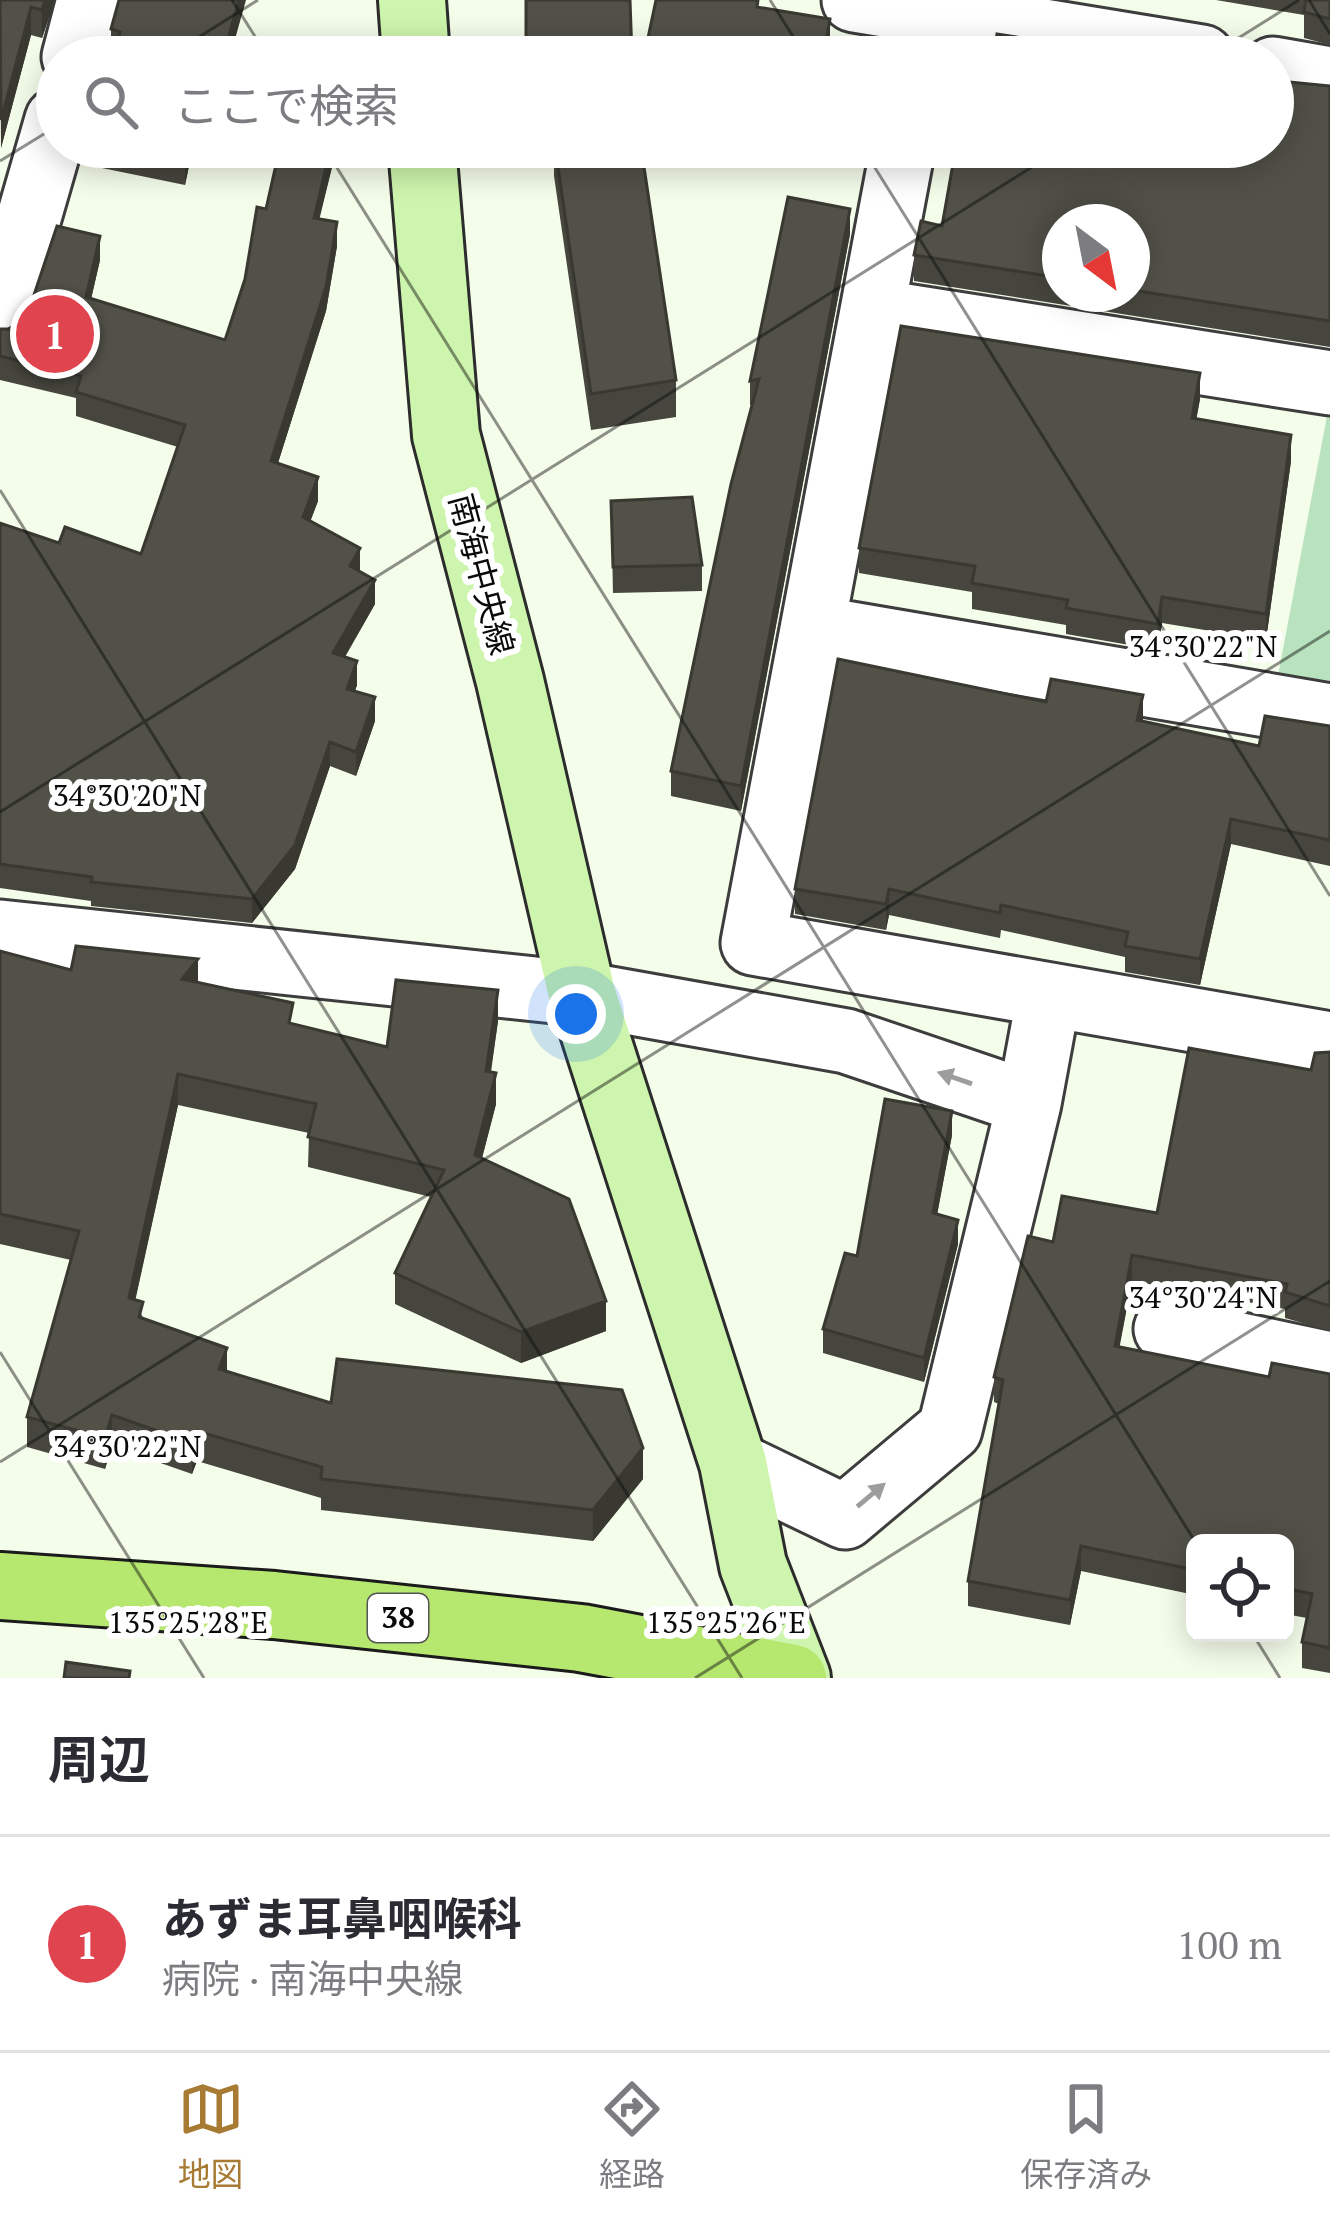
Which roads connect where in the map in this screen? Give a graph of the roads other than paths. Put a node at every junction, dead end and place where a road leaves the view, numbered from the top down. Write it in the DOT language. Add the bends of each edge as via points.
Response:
graph roads {
  1 [pos="89,0"];
  2 [pos="412,0"];
  3 [pos="854,0"];
  4 [pos="925,22"];
  5 [pos="80,36"];
  6 [pos="415,36"];
  7 [pos="1036,36"];
  8 [pos="1294,73"];
  9 [pos="1330,79"];
  10 [pos="43,168"];
  11 [pos="424,168"];
  12 [pos="899,168"];
  13 [pos="874,310"];
  14 [pos="0,318"];
  15 [pos="1330,383"];
  16 [pos="816,628"];
  17 [pos="1330,716"];
  18 [pos="0,932"];
  19 [pos="582,994"];
  20 [pos="1049,995"];
  21 [pos="1330,1044"];
  22 [pos="1029,1103"];
  23 [pos="1166,1329"];
  24 [pos="1330,1364"];
  25 [pos="733,1463"];
  26 [pos="0,1586"];
  27 [pos="795,1678"];
  1 -- 5 [label="street"];
  2 -- 6 [label="street"];
  3 -- 4 [label="street"];
  4 -- 7 [label="street"];
  8 -- 9 [label="street"];
  10 -- 14 [label="street"];
  11 -- 19 [label="street, 南海中央線" via="446,435"];
  12 -- 13 [label="street"];
  13 -- 15 [label="street"];
  13 -- 16 [label="street"];
  16 -- 17 [label="street"];
  16 -- 20 [label="street" via="753,944"];
  18 -- 19 [label="street"];
  22 -- 19 [label="street, one-way" via="846,1041"];
  19 -- 25 [label="street, 南海中央線"];
  20 -- 21 [label="street"];
  20 -- 22 [label="street"];
  25 -- 22 [label="street, one-way" via="845,1517 950,1429"];
  23 -- 24 [label="street"];
  25 -- 27 [label="street, 南海中央線" via="753,1565"];
  26 -- 27 [label="main road, 38" via="581,1638"];
}
